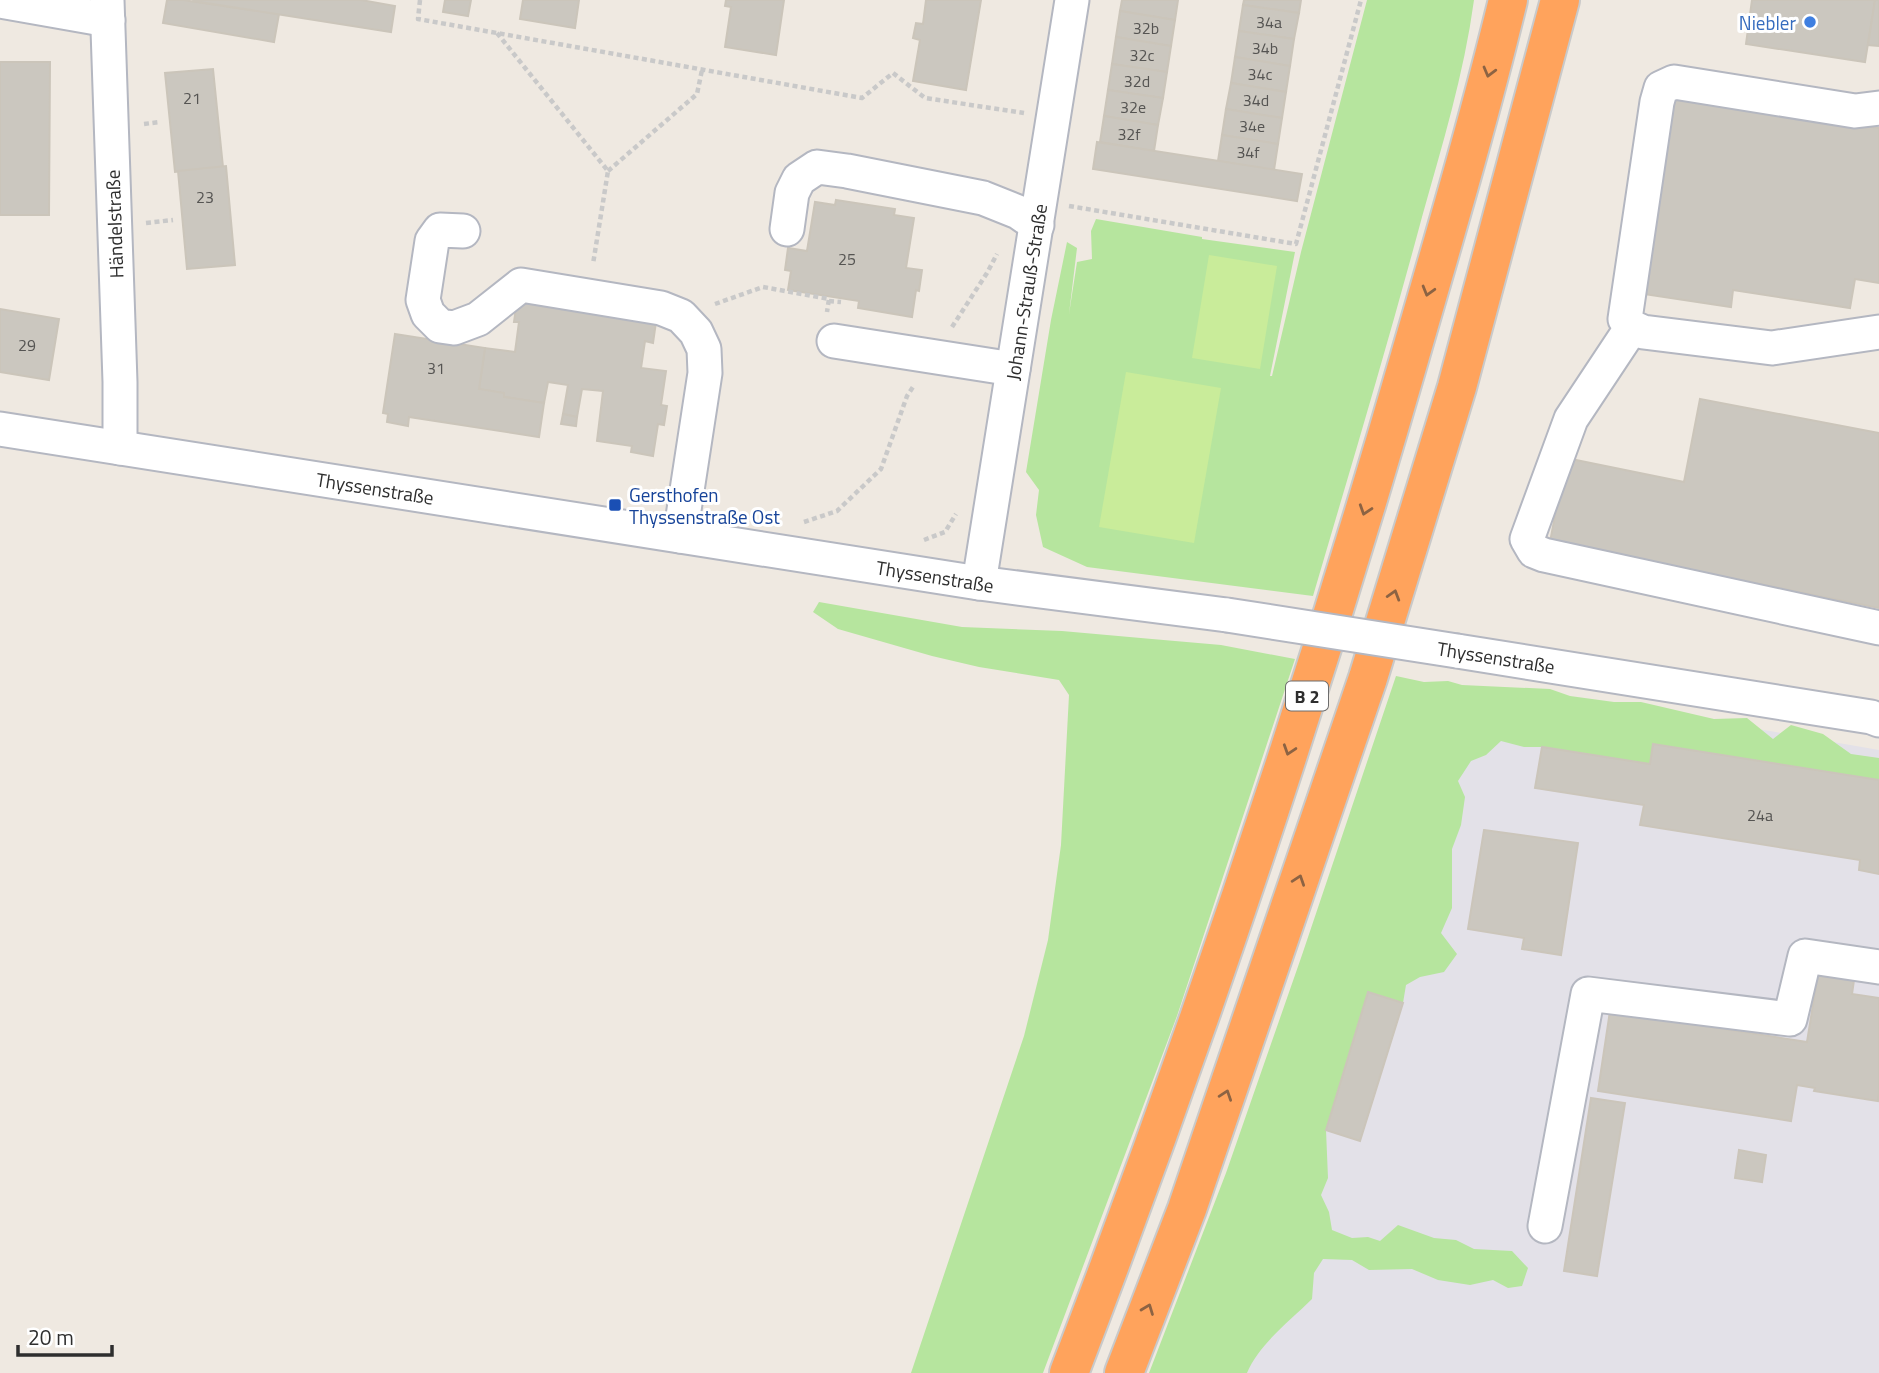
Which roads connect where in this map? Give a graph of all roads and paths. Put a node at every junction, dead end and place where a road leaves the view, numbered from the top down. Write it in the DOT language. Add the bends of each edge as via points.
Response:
graph roads {
  1 [pos="420,0"];
  2 [pos="1072,0"];
  3 [pos="1361,0"];
  4 [pos="1508,0"];
  5 [pos="1560,0"];
  6 [pos="0,2"];
  7 [pos="107,10"];
  8 [pos="497,32"];
  9 [pos="702,70"];
  10 [pos="1879,108"];
  11 [pos="1054,118"];
  12 [pos="608,171"];
  13 [pos="1039,213"];
  14 [pos="786,229"];
  15 [pos="463,231"];
  16 [pos="588,296"];
  17 [pos="829,300"];
  18 [pos="841,302"];
  19 [pos="681,316"];
  20 [pos="1632,327"];
  21 [pos="830,331"];
  22 [pos="1879,332"];
  23 [pos="1013,369"];
  24 [pos="0,429"];
  25 [pos="120,448"];
  26 [pos="680,536"];
  27 [pos="979,583"];
  28 [pos="1879,628"];
  29 [pos="1876,717"];
  30 [pos="1879,967"];
  31 [pos="1545,1226"];
  32 [pos="1069,1373"];
  33 [pos="1124,1373"];
  1 -- 8 [label="path" via="418,19"];
  2 -- 11 [label="street, Johann-Strauß-Straße"];
  3 -- 13 [label="path" via="1296,244"];
  4 -- 32 [label="highway, B 2, one-way" via="1369,498 1275,797"];
  33 -- 5 [label="highway, B 2, one-way" via="1187,1209 1372,666 1457,387"];
  6 -- 7 [label="street"];
  7 -- 25 [label="street, Händelstraße"];
  8 -- 9 [label="path"];
  8 -- 12 [label="path"];
  9 -- 11 [label="path" via="862,98 893,73 925,98"];
  9 -- 12 [label="path" via="697,94"];
  10 -- 20 [label="street" via="1855,111 1674,82 1661,88 1625,318"];
  11 -- 13 [label="street, Johann-Strauß-Straße"];
  12 -- 16 [label="path"];
  13 -- 14 [label="street" via="817,167 799,179 792,192"];
  13 -- 23 [label="street, Johann-Strauß-Straße"];
  15 -- 16 [label="street" via="440,230 432,241 423,300 440,326 454,328 478,319 521,285"];
  16 -- 19 [label="street" via="661,308"];
  17 -- 18 [label="path"];
  17 -- 19 [label="path" via="763,287"];
  17 -- 21 [label="path"];
  19 -- 26 [label="street" via="704,349 705,373"];
  20 -- 22 [label="street" via="1772,348"];
  20 -- 28 [label="street" via="1571,419 1527,539 1534,551"];
  21 -- 23 [label="street"];
  23 -- 27 [label="street, Johann-Strauß-Straße"];
  24 -- 25 [label="street, Thyssenstraße"];
  25 -- 26 [label="street, Thyssenstraße"];
  26 -- 27 [label="street, Thyssenstraße"];
  27 -- 29 [label="street, Thyssenstraße, bridge" via="1227,615"];
  30 -- 31 [label="street" via="1805,956 1790,1019 1588,994"];
}
